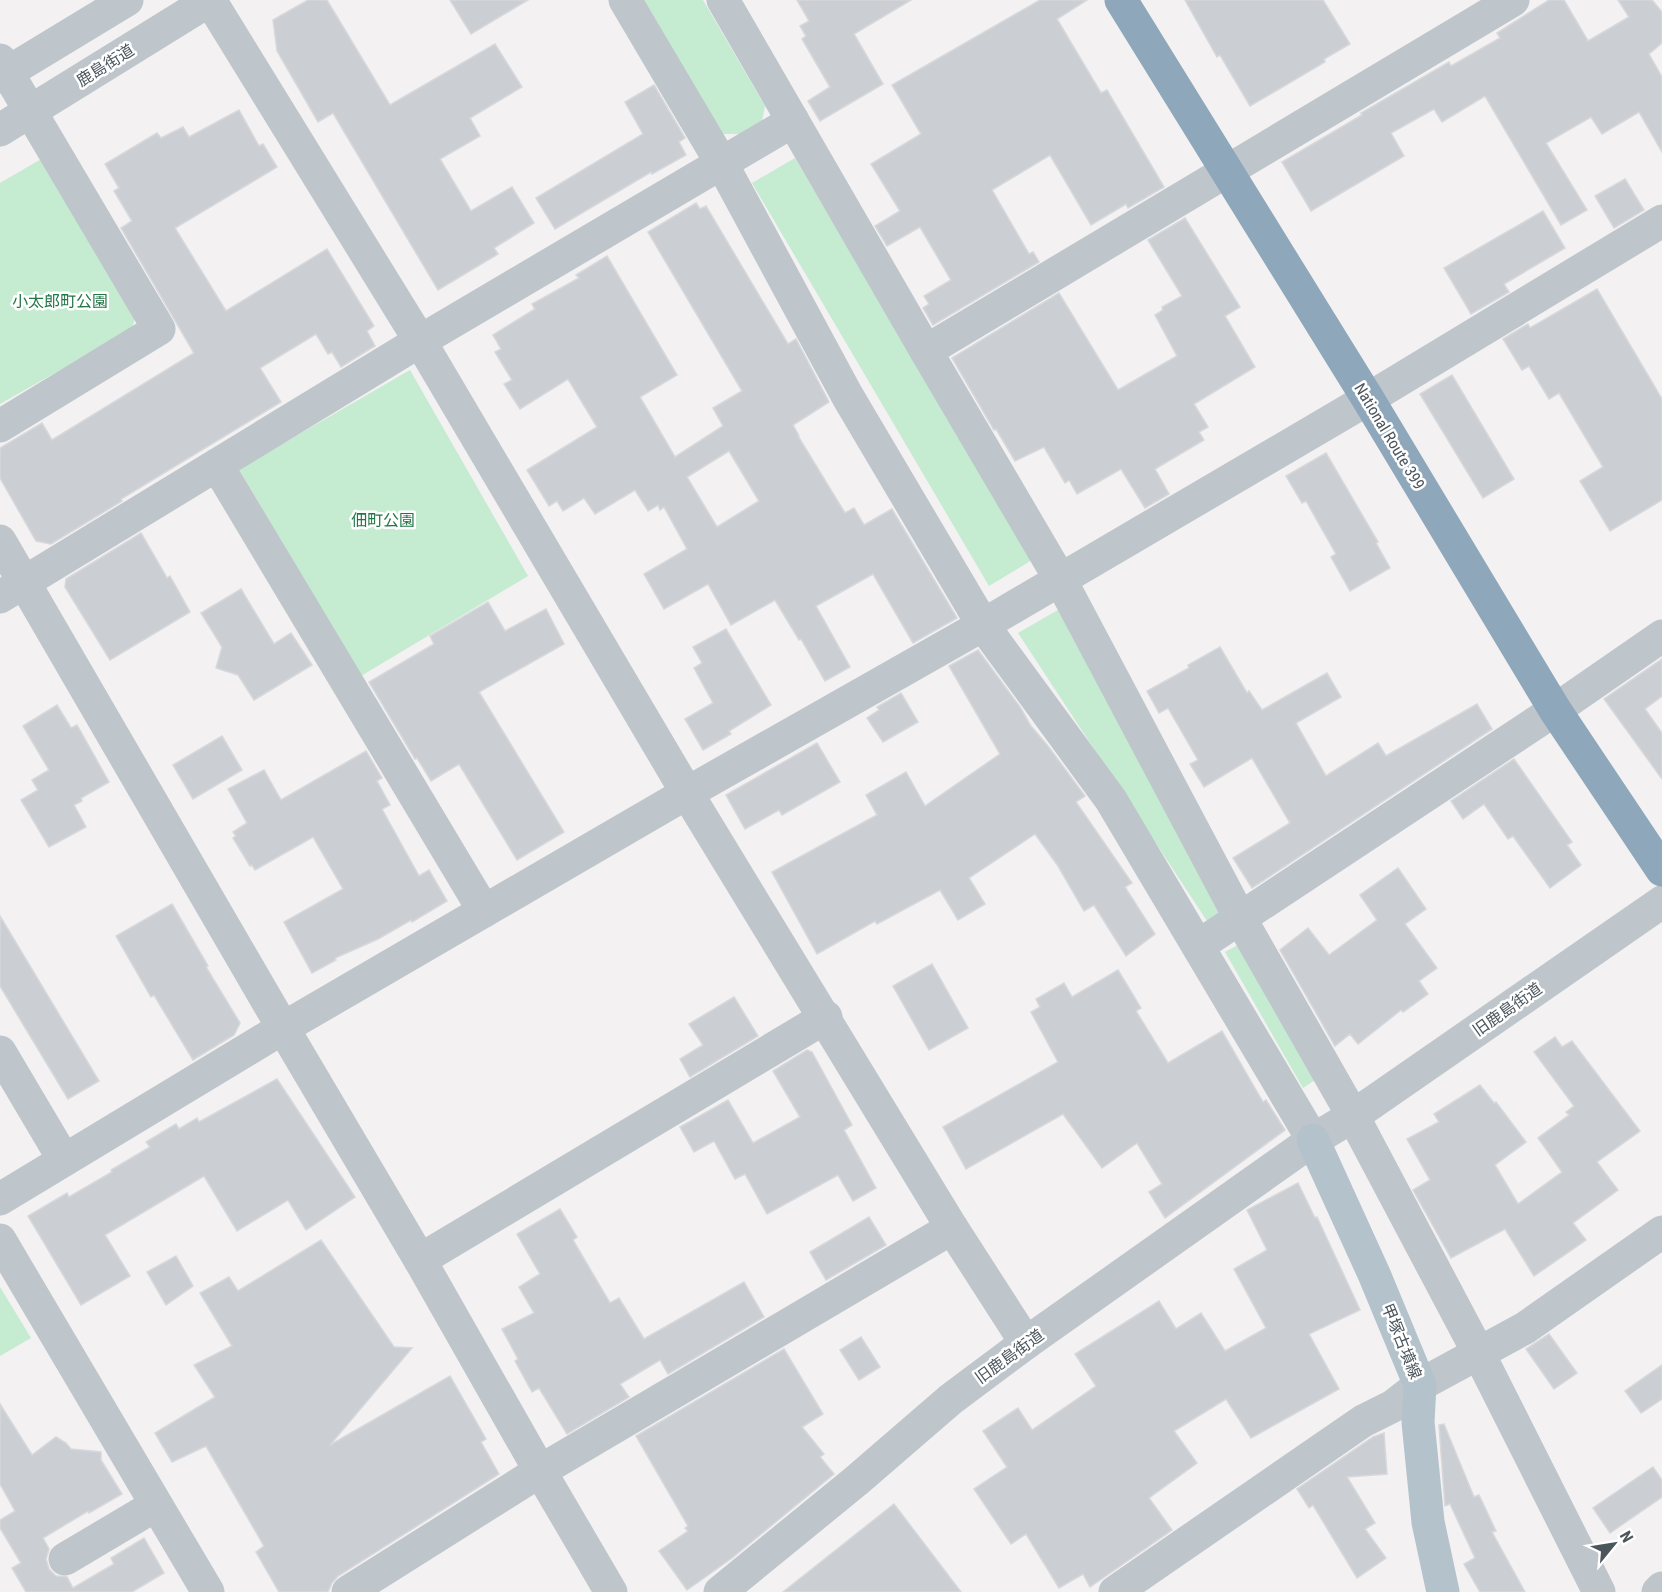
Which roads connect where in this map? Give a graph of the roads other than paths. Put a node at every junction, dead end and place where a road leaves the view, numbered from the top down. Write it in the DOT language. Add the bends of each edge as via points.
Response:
graph roads {
  1 [pos="127,0"];
  2 [pos="210,0"];
  3 [pos="625,0"];
  4 [pos="723,0"];
  5 [pos="1121,0"];
  6 [pos="1513,0"];
  7 [pos="3,70"];
  8 [pos="31,112"];
  9 [pos="793,121"];
  10 [pos="0,130"];
  11 [pos="722,164"];
  12 [pos="1225,172"];
  13 [pos="1662,221"];
  14 [pos="420,341"];
  15 [pos="926,351"];
  16 [pos="1368,399"];
  17 [pos="0,426"];
  18 [pos="217,465"];
  19 [pos="0,541"];
  20 [pos="1060,579"];
  21 [pos="12,589"];
  22 [pos="983,625"];
  23 [pos="1662,636"];
  24 [pos="1555,710"];
  25 [pos="687,793"];
  26 [pos="1662,870"];
  27 [pos="1662,902"];
  28 [pos="484,911"];
  29 [pos="1240,918"];
  30 [pos="1198,946"];
  31 [pos="826,1017"];
  32 [pos="283,1029"];
  33 [pos="0,1052"];
  34 [pos="1353,1116"];
  35 [pos="1313,1140"];
  36 [pos="64,1160"];
  37 [pos="0,1199"];
  38 [pos="952,1228"];
  39 [pos="1662,1232"];
  40 [pos="0,1240"];
  41 [pos="420,1260"];
  42 [pos="1026,1343"];
  43 [pos="1478,1352"];
  44 [pos="1420,1385"];
  45 [pos="540,1471"];
  46 [pos="156,1505"];
  47 [pos="65,1558"];
  48 [pos="1662,1588"];
  49 [pos="208,1592"];
  50 [pos="348,1592"];
  51 [pos="611,1592"];
  52 [pos="720,1592"];
  53 [pos="1115,1592"];
  54 [pos="1443,1592"];
  55 [pos="1599,1592"];
  56 [pos="1658,1592"];
  1 -- 7 [label="street"];
  2 -- 8 [label="street, 鹿島街道"];
  2 -- 14 [label="street"];
  3 -- 11 [label="street"];
  4 -- 9 [label="street"];
  5 -- 12 [label="highway, National Route 399"];
  6 -- 12 [label="street"];
  7 -- 8 [label="street"];
  8 -- 10 [label="street, 鹿島街道"];
  8 -- 17 [label="street" via="159,329"];
  9 -- 11 [label="street"];
  9 -- 15 [label="street"];
  11 -- 14 [label="street"];
  11 -- 22 [label="street" via="848,397"];
  12 -- 15 [label="street"];
  12 -- 16 [label="highway, National Route 399"];
  13 -- 16 [label="street"];
  14 -- 18 [label="street"];
  14 -- 25 [label="street"];
  15 -- 20 [label="street"];
  16 -- 20 [label="street"];
  16 -- 24 [label="highway, National Route 399"];
  18 -- 21 [label="street"];
  18 -- 28 [label="street"];
  19 -- 21 [label="street"];
  20 -- 22 [label="street"];
  20 -- 29 [label="street"];
  21 -- 32 [label="street"];
  22 -- 25 [label="street"];
  22 -- 30 [label="street" via="1111,800"];
  23 -- 24 [label="street"];
  24 -- 26 [label="highway, National Route 399"];
  24 -- 29 [label="street"];
  25 -- 28 [label="street"];
  25 -- 31 [label="street"];
  27 -- 34 [label="street, 旧鹿島街道"];
  28 -- 32 [label="street"];
  29 -- 30 [label="street"];
  29 -- 34 [label="street"];
  30 -- 35 [label="street"];
  31 -- 38 [label="street"];
  31 -- 41 [label="street"];
  32 -- 36 [label="street"];
  32 -- 41 [label="street"];
  33 -- 36 [label="street"];
  34 -- 35 [label="street, 旧鹿島街道"];
  34 -- 43 [label="street"];
  35 -- 42 [label="street, 旧鹿島街道"];
  35 -- 44 [label="main road, 甲塚古墳線"];
  36 -- 37 [label="street"];
  38 -- 42 [label="street"];
  38 -- 45 [label="street"];
  39 -- 43 [label="street" via="1525,1328"];
  40 -- 46 [label="street"];
  41 -- 45 [label="street"];
  42 -- 52 [label="street, 旧鹿島街道" via="951,1399"];
  43 -- 44 [label="street"];
  43 -- 55 [label="street"];
  44 -- 53 [label="street" via="1393,1406 1363,1420"];
  44 -- 54 [label="main road, 甲塚古墳線" via="1418,1422 1428,1522"];
  45 -- 50 [label="street"];
  45 -- 51 [label="street"];
  46 -- 47 [label="street"];
  46 -- 49 [label="street"];
  48 -- 56 [label="street"];
}
